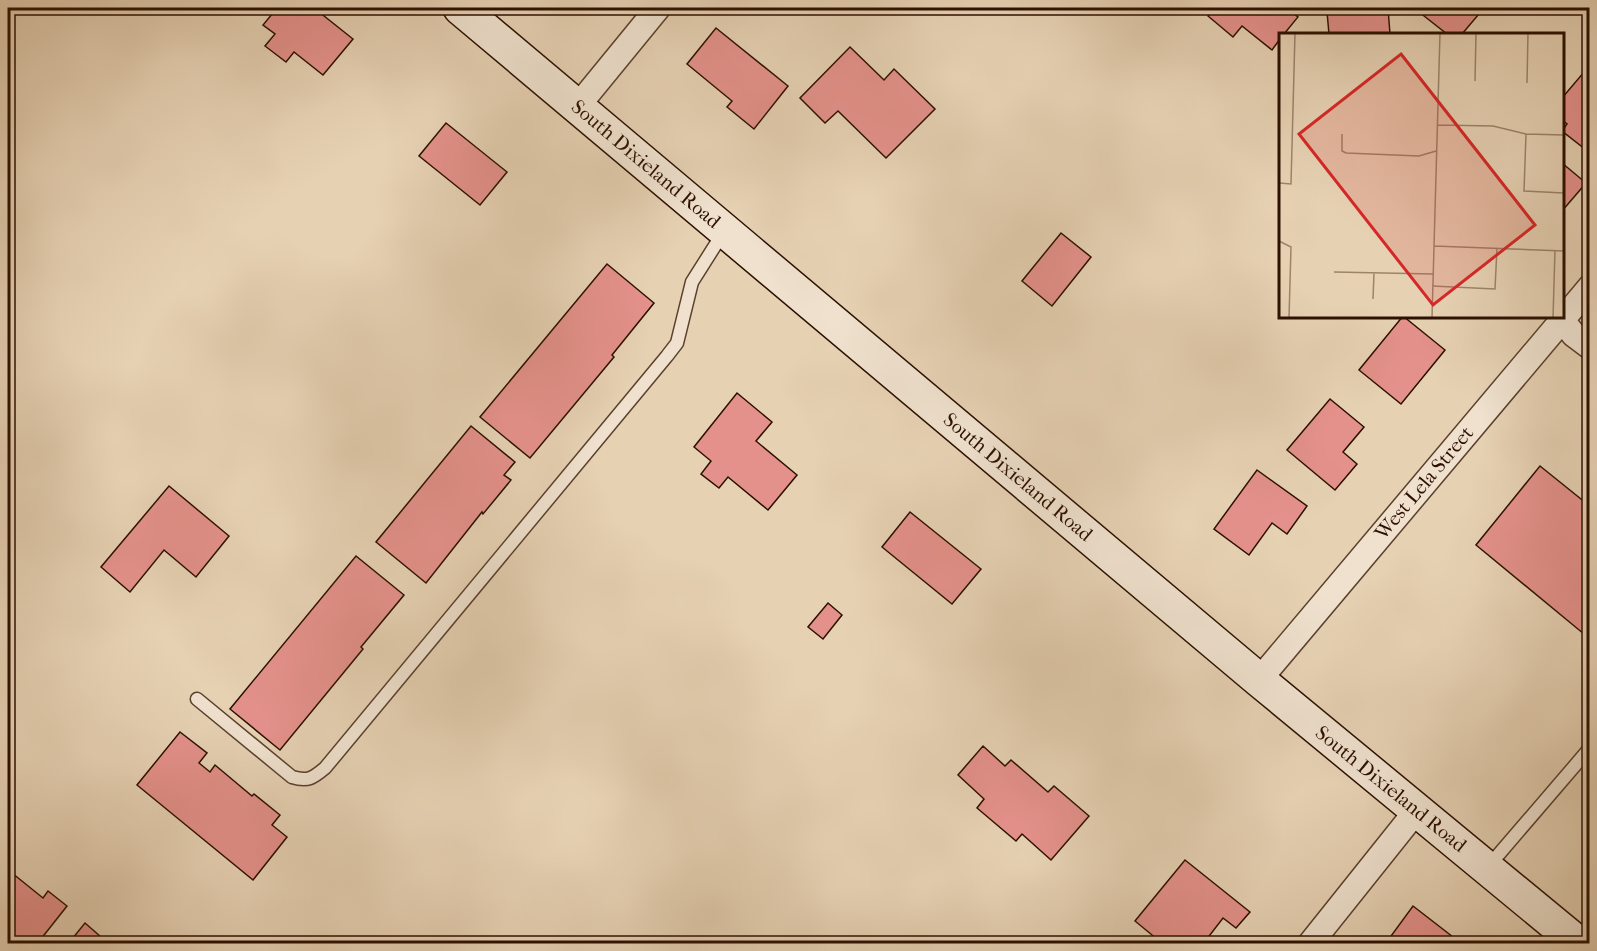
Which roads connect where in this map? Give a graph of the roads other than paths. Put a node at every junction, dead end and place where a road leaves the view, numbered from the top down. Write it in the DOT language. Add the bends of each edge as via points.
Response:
graph roads {
  1 [pos="460,8"];
  2 [pos="658,8"];
  3 [pos="577,107"];
  4 [pos="724,230"];
  5 [pos="1590,287"];
  6 [pos="1564,318"];
  7 [pos="1562,320"];
  8 [pos="1590,347"];
  9 [pos="1258,680"];
  10 [pos="197,699"];
  11 [pos="1590,748"];
  12 [pos="1417,810"];
  13 [pos="1487,868"];
  14 [pos="1310,944"];
  15 [pos="1579,944"];
  1 -- 3 [label="main road, South Dixieland Road"];
  2 -- 3 [label="street"];
  3 -- 4 [label="main road, South Dixieland Road"];
  4 -- 9 [label="main road, South Dixieland Road"];
  4 -- 10 [label="lane" via="692,282 677,343 667,357 325,768 303,781 292,777"];
  5 -- 6 [label="street, West Lela Street"];
  7 -- 8 [label="street"];
  7 -- 9 [label="street, West Lela Street"];
  9 -- 12 [label="main road, South Dixieland Road"];
  11 -- 13 [label="lane"];
  12 -- 13 [label="main road, South Dixieland Road"];
  12 -- 14 [label="street"];
  13 -- 15 [label="main road, South Dixieland Road"];
}
